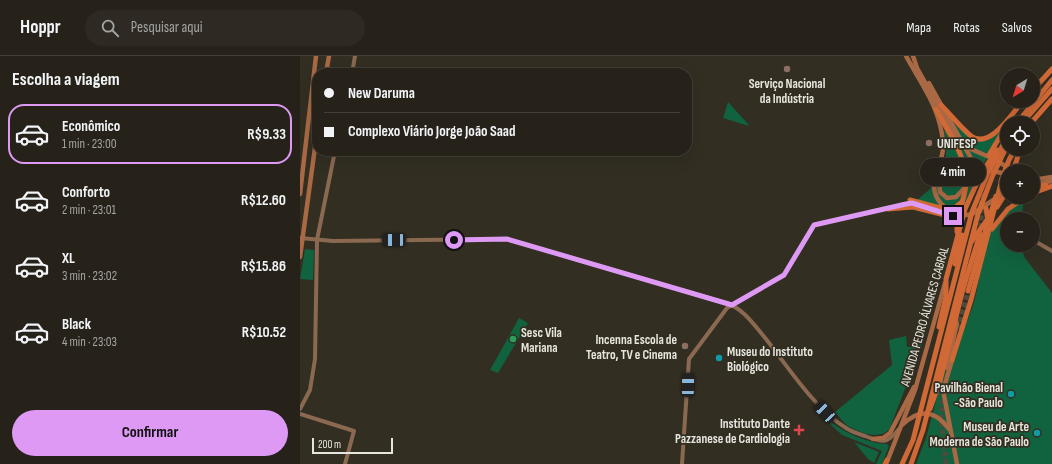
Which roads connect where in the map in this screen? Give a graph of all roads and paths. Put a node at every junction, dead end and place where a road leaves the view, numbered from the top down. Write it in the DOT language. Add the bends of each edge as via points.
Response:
graph roads {
  1 [pos="316,56"];
  2 [pos="329,56"];
  3 [pos="355,56"];
  4 [pos="906,56"];
  5 [pos="913,56"];
  6 [pos="315,68"];
  7 [pos="327,68"];
  8 [pos="353,68"];
  9 [pos="1052,69"];
  10 [pos="1052,80"];
  11 [pos="1040,82"];
  12 [pos="1052,89"];
  13 [pos="312,90"];
  14 [pos="1052,99"];
  15 [pos="1041,101"];
  16 [pos="941,105"];
  17 [pos="1017,108"];
  18 [pos="938,111"];
  19 [pos="1023,116"];
  20 [pos="1028,116"];
  21 [pos="1032,116"];
  22 [pos="1037,116"];
  23 [pos="1000,138"];
  24 [pos="1000,147"];
  25 [pos="313,156"];
  26 [pos="334,156"];
  27 [pos="1001,156"];
  28 [pos="1018,156"];
  29 [pos="1003,164"];
  30 [pos="1015,164"];
  31 [pos="977,169"];
  32 [pos="1000,173"];
  33 [pos="981,174"];
  34 [pos="989,176"];
  35 [pos="1052,177"];
  36 [pos="1052,181"];
  37 [pos="1040,182"];
  38 [pos="1040,183"];
  39 [pos="966,184"];
  40 [pos="1000,185"];
  41 [pos="1052,185"];
  42 [pos="1000,187"];
  43 [pos="1040,187"];
  44 [pos="1040,190"];
  45 [pos="300,194"];
  46 [pos="1000,196"];
  47 [pos="910,200"];
  48 [pos="962,202"];
  49 [pos="1000,203"];
  50 [pos="1016,204"];
  51 [pos="986,208"];
  52 [pos="888,209"];
  53 [pos="949,210"];
  54 [pos="944,215"];
  55 [pos="963,216"];
  56 [pos="988,222"];
  57 [pos="957,224"];
  58 [pos="980,234"];
  59 [pos="988,235"];
  60 [pos="301,238"];
  61 [pos="957,239"];
  62 [pos="317,240"];
  63 [pos="1040,244"];
  64 [pos="969,248"];
  65 [pos="1052,251"];
  66 [pos="300,257"];
  67 [pos="946,279"];
  68 [pos="952,291"];
  69 [pos="968,292"];
  70 [pos="732,305"];
  71 [pos="959,305"];
  72 [pos="952,360"];
  73 [pos="931,370"];
  74 [pos="920,374"];
  75 [pos="945,384"];
  76 [pos="300,409"];
  77 [pos="300,414"];
  78 [pos="926,417"];
  79 [pos="901,427"];
  80 [pos="950,430"];
  81 [pos="873,439"];
  82 [pos="886,463"];
  83 [pos="345,464"];
  84 [pos="682,464"];
  85 [pos="902,464"];
  86 [pos="911,464"];
  87 [pos="958,464"];
  1 -- 6 [label="main road"];
  2 -- 7 [label="main road"];
  3 -- 8 [label="street"];
  4 -- 18 [label="main road"];
  5 -- 16 [label="main road"];
  5 -- 18 [label="main road"];
  9 -- 11 [label="highway"];
  10 -- 19 [label="highway"];
  12 -- 15 [label="highway"];
  13 -- 45 [label="main road"];
  14 -- 22 [label="highway"];
  15 -- 20 [label="highway"];
  15 -- 21 [label="highway"];
  16 -- 17 [label="highway" via="971,136 978,139 991,136"];
  16 -- 31 [label="main road"];
  18 -- 29 [label="main road" via="960,142"];
  18 -- 39 [label="highway" via="961,157"];
  18 -- 55 [label="main road" via="943,144 934,187 945,207 952,213"];
  23 -- 33 [label="highway"];
  24 -- 33 [label="highway"];
  24 -- 34 [label="highway"];
  25 -- 60 [label="main road"];
  26 -- 62 [label="street"];
  27 -- 34 [label="highway"];
  28 -- 30 [label="highway"];
  32 -- 39 [label="main road" via="982,172 954,198 947,198 939,188 944,170 950,167 960,170"];
  32 -- 68 [label="highway" via="988,175 979,182 963,227 951,285"];
  33 -- 61 [label="highway, AVENIDA PEDRO ÁLVARES CABRAL"];
  34 -- 64 [label="highway"];
  34 -- 68 [label="highway" via="972,212"];
  35 -- 37 [label="main road"];
  36 -- 38 [label="main road"];
  39 -- 48 [label="highway"];
  40 -- 56 [label="highway"];
  41 -- 43 [label="highway"];
  41 -- 44 [label="highway"];
  42 -- 59 [label="highway"];
  46 -- 55 [label="main road" via="972,214"];
  47 -- 53 [label="highway"];
  48 -- 53 [label="highway"];
  48 -- 57 [label="highway"];
  49 -- 64 [label="highway"];
  50 -- 59 [label="highway" via="998,219"];
  51 -- 56 [label="highway"];
  52 -- 54 [label="highway" via="913,207"];
  52 -- 55 [label="street" via="906,204 919,205 953,216"];
  52 -- 70 [label="street" via="814,225 784,275"];
  53 -- 54 [label="highway" via="948,214"];
  54 -- 57 [label="highway" via="954,218"];
  56 -- 69 [label="highway"];
  57 -- 61 [label="highway"];
  58 -- 71 [label="highway"];
  59 -- 72 [label="highway"];
  60 -- 62 [label="street"];
  60 -- 66 [label="main road"];
  61 -- 67 [label="highway, AVENIDA PEDRO ÁLVARES CABRAL"];
  62 -- 70 [label="street" via="507,239"];
  62 -- 76 [label="street" via="316,350 310,390"];
  63 -- 65 [label="street"];
  64 -- 78 [label="highway"];
  67 -- 73 [label="highway" via="946,296"];
  67 -- 74 [label="main road, AVENIDA PEDRO ÁLVARES CABRAL"];
  68 -- 73 [label="highway"];
  70 -- 81 [label="street" via="754,325 825,412 848,429"];
  70 -- 84 [label="street" via="727,308 689,359"];
  71 -- 75 [label="main road"];
  71 -- 78 [label="highway" via="934,400"];
  72 -- 75 [label="main road"];
  73 -- 85 [label="highway" via="913,440"];
  74 -- 79 [label="main road, AVENIDA PEDRO ÁLVARES CABRAL"];
  74 -- 81 [label="main road" via="890,433 883,438"];
  75 -- 80 [label="main road" via="944,395"];
  77 -- 83 [label="street" via="354,432"];
  78 -- 86 [label="highway"];
  79 -- 80 [label="main road" via="909,419 924,413 940,418"];
  79 -- 81 [label="street" via="887,441"];
  79 -- 82 [label="main road, AVENIDA PEDRO ÁLVARES CABRAL"];
  80 -- 87 [label="main road"];
}
